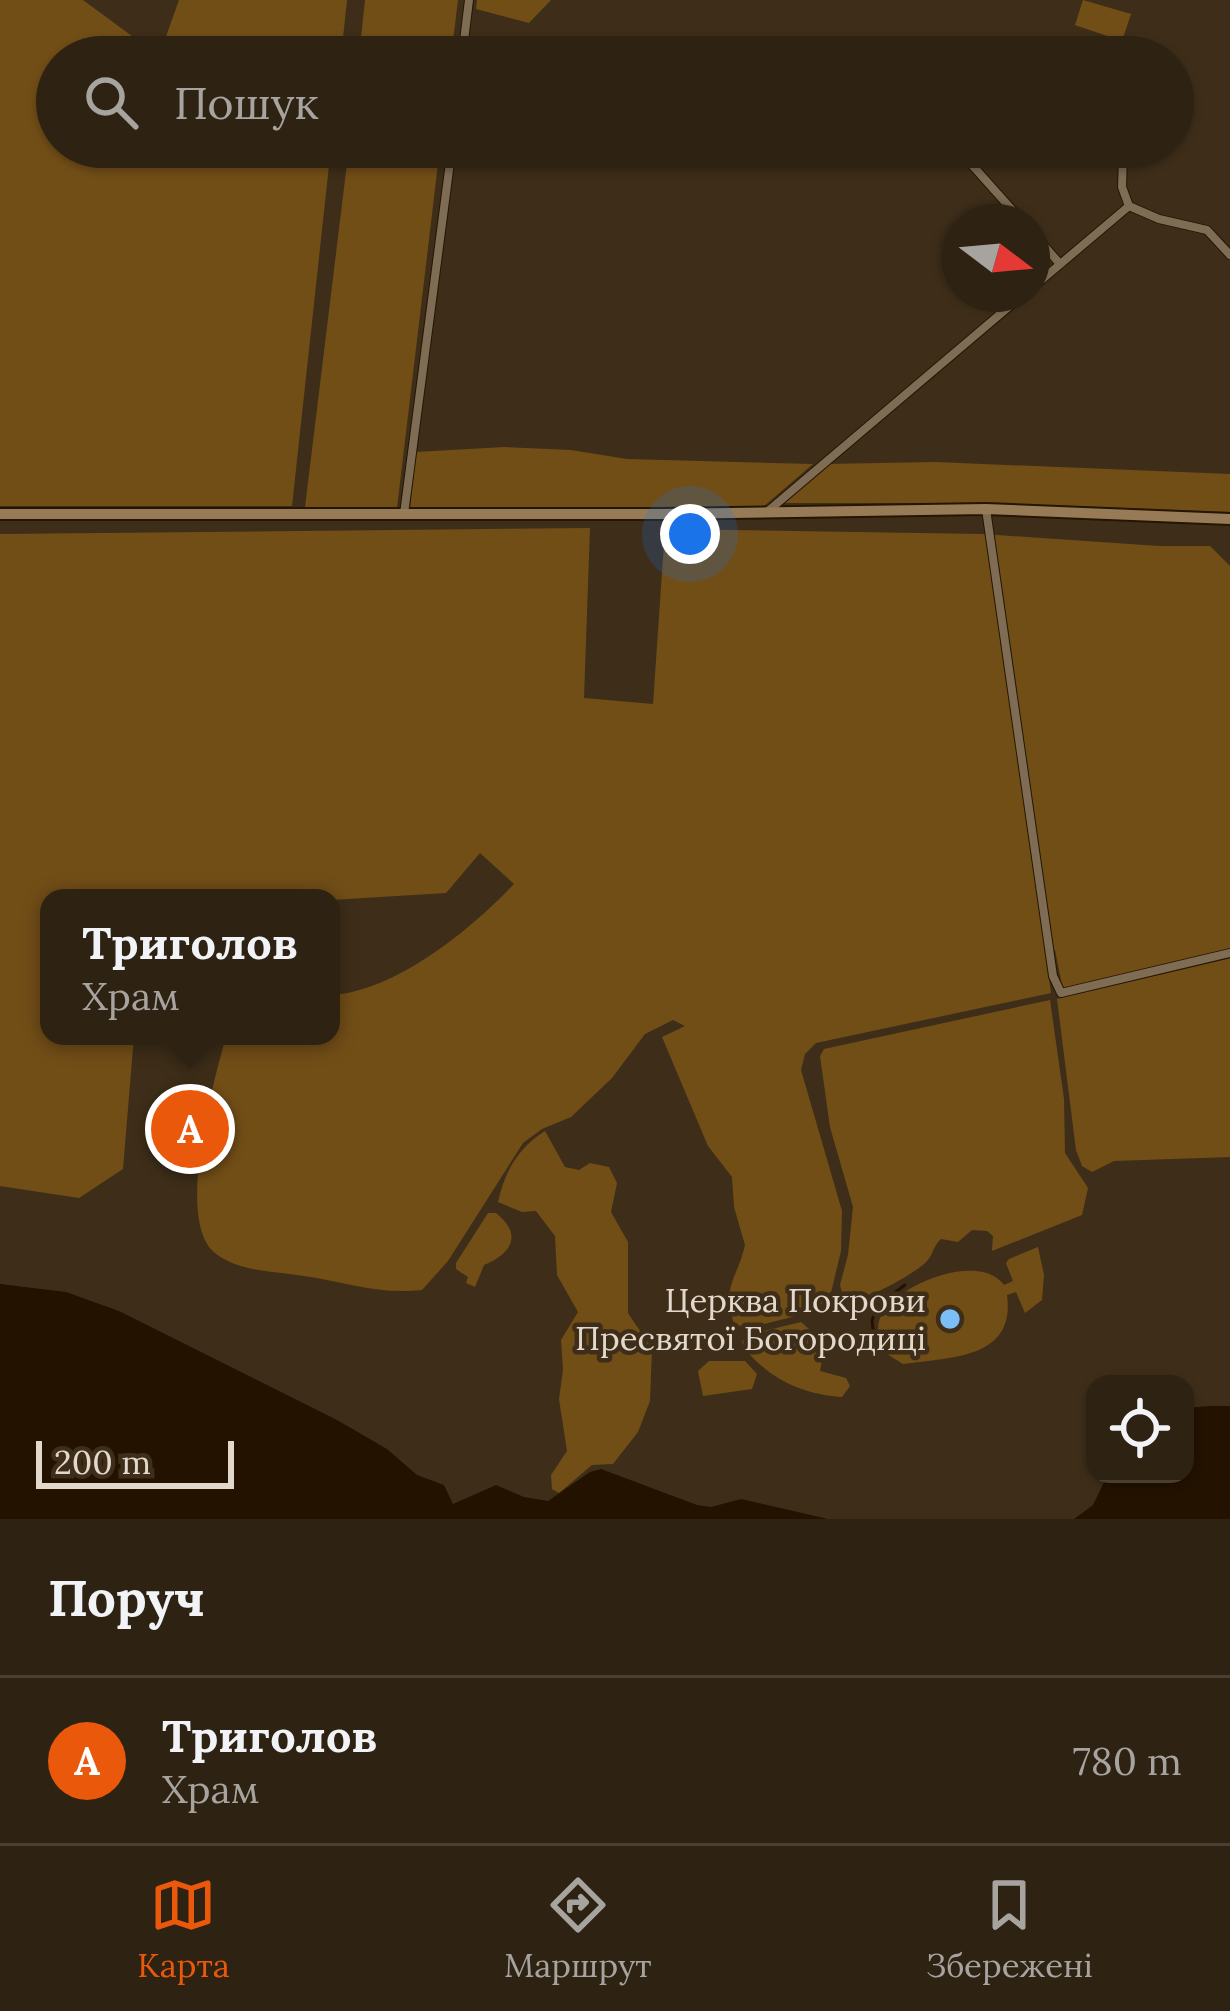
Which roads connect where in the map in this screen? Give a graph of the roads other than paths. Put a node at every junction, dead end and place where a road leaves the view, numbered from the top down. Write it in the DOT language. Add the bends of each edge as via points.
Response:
graph roads {
  1 [pos="469,0"];
  2 [pos="465,36"];
  3 [pos="449,168"];
  4 [pos="975,168"];
  5 [pos="1123,168"];
  6 [pos="1007,204"];
  7 [pos="1130,206"];
  8 [pos="1050,253"];
  9 [pos="1230,255"];
  10 [pos="1060,264"];
  11 [pos="1050,272"];
  12 [pos="1003,312"];
  13 [pos="986,509"];
  14 [pos="767,512"];
  15 [pos="0,514"];
  16 [pos="404,514"];
  17 [pos="1230,519"];
  18 [pos="1230,953"];
  1 -- 2 [label="street"];
  3 -- 16 [label="street"];
  4 -- 6 [label="street"];
  5 -- 7 [label="street"];
  7 -- 9 [label="street" via="1207,230"];
  7 -- 10 [label="street"];
  8 -- 10 [label="street"];
  10 -- 11 [label="street"];
  12 -- 14 [label="street"];
  13 -- 14 [label="main road"];
  13 -- 17 [label="main road"];
  13 -- 18 [label="street" via="1060,992"];
  14 -- 16 [label="main road"];
  15 -- 16 [label="main road"];
}
